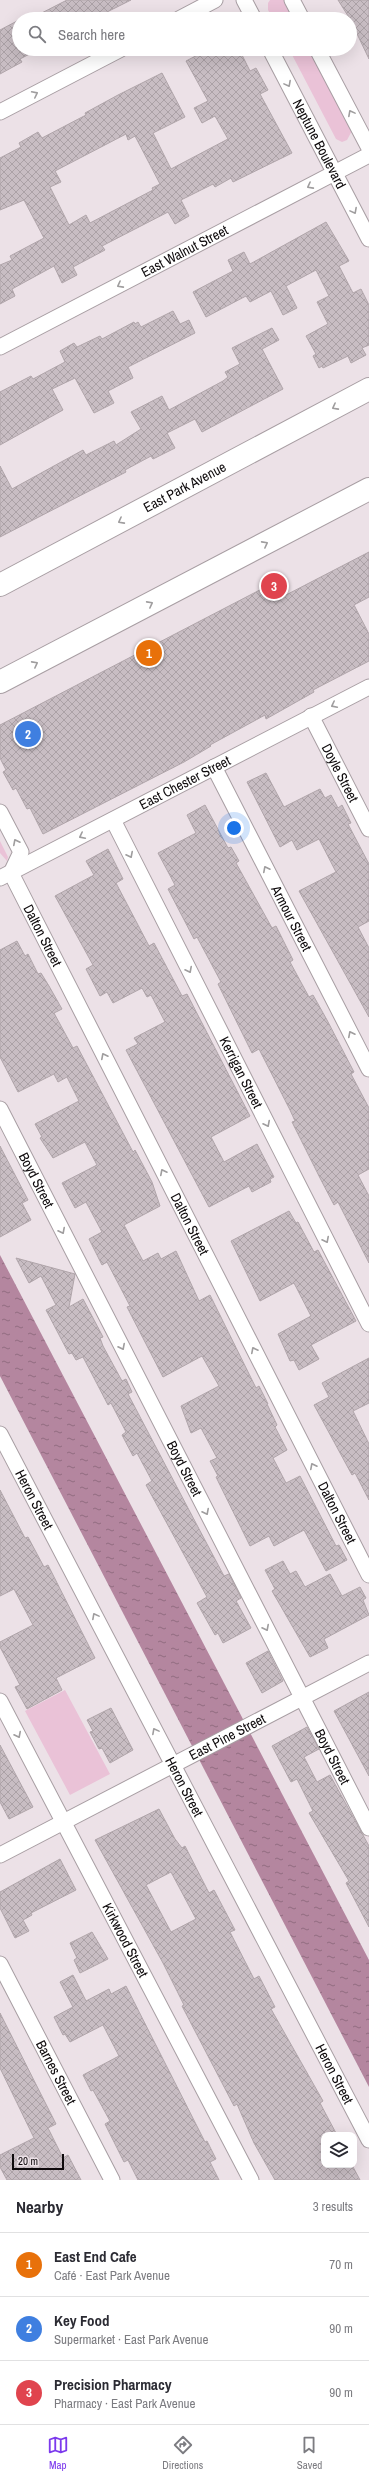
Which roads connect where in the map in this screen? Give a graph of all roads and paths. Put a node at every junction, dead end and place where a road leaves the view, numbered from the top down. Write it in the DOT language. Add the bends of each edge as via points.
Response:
graph roads {
  1 [pos="215,0"];
  2 [pos="244,0"];
  3 [pos="292,0"];
  4 [pos="192,12"];
  5 [pos="250,12"];
  6 [pos="298,12"];
  7 [pos="108,56"];
  8 [pos="274,56"];
  9 [pos="321,56"];
  10 [pos="0,112"];
  11 [pos="369,148"];
  12 [pos="369,155"];
  13 [pos="334,173"];
  14 [pos="369,239"];
  15 [pos="0,347"];
  16 [pos="369,389"];
  17 [pos="369,489"];
  18 [pos="0,585"];
  19 [pos="0,682"];
  20 [pos="369,687"];
  21 [pos="311,716"];
  22 [pos="214,767"];
  23 [pos="0,812"];
  24 [pos="113,820"];
  25 [pos="369,829"];
  26 [pos="4,874"];
  27 [pos="369,1069"];
  28 [pos="0,1109"];
  29 [pos="369,1324"];
  30 [pos="0,1434"];
  31 [pos="369,1575"];
  32 [pos="369,1663"];
  33 [pos="302,1698"];
  34 [pos="0,1701"];
  35 [pos="180,1762"];
  36 [pos="63,1823"];
  37 [pos="369,1828"];
  38 [pos="0,1855"];
  39 [pos="0,1964"];
  40 [pos="369,2140"];
  41 [pos="112,2180"];
  42 [pos="250,2180"];
  1 -- 4 [label="street"];
  2 -- 5 [label="street"];
  3 -- 6 [label="street"];
  10 -- 7 [label="street, one-way"];
  8 -- 13 [label="street, Neptune Boulevard, one-way"];
  11 -- 9 [label="street, one-way"];
  12 -- 13 [label="street, East Walnut Street"];
  13 -- 14 [label="street, Neptune Boulevard, one-way"];
  13 -- 15 [label="street, East Walnut Street, one-way"];
  16 -- 18 [label="highway, East Park Avenue, one-way"];
  19 -- 17 [label="highway, one-way"];
  20 -- 21 [label="street, East Chester Street, one-way"];
  21 -- 22 [label="street, East Chester Street"];
  21 -- 25 [label="street, Doyle Street"];
  22 -- 24 [label="street, East Chester Street"];
  27 -- 22 [label="street, Armour Street, one-way"];
  26 -- 23 [label="street, one-way" via="21,852"];
  24 -- 26 [label="street, East Chester Street, one-way"];
  24 -- 29 [label="street, Kerrigan Street, one-way"];
  31 -- 26 [label="street, Dalton Street, one-way"];
  28 -- 33 [label="street, Boyd Street, one-way"];
  35 -- 30 [label="street, Heron Street, one-way"];
  32 -- 33 [label="street, East Pine Street"];
  33 -- 35 [label="street, East Pine Street"];
  33 -- 37 [label="street, Boyd Street"];
  34 -- 36 [label="street, Kirkwood Street, one-way"];
  35 -- 36 [label="street, East Pine Street"];
  35 -- 40 [label="street, Heron Street"];
  36 -- 38 [label="street, East Pine Street"];
  36 -- 42 [label="street, Kirkwood Street"];
  39 -- 41 [label="street, Barnes Street"];
}
